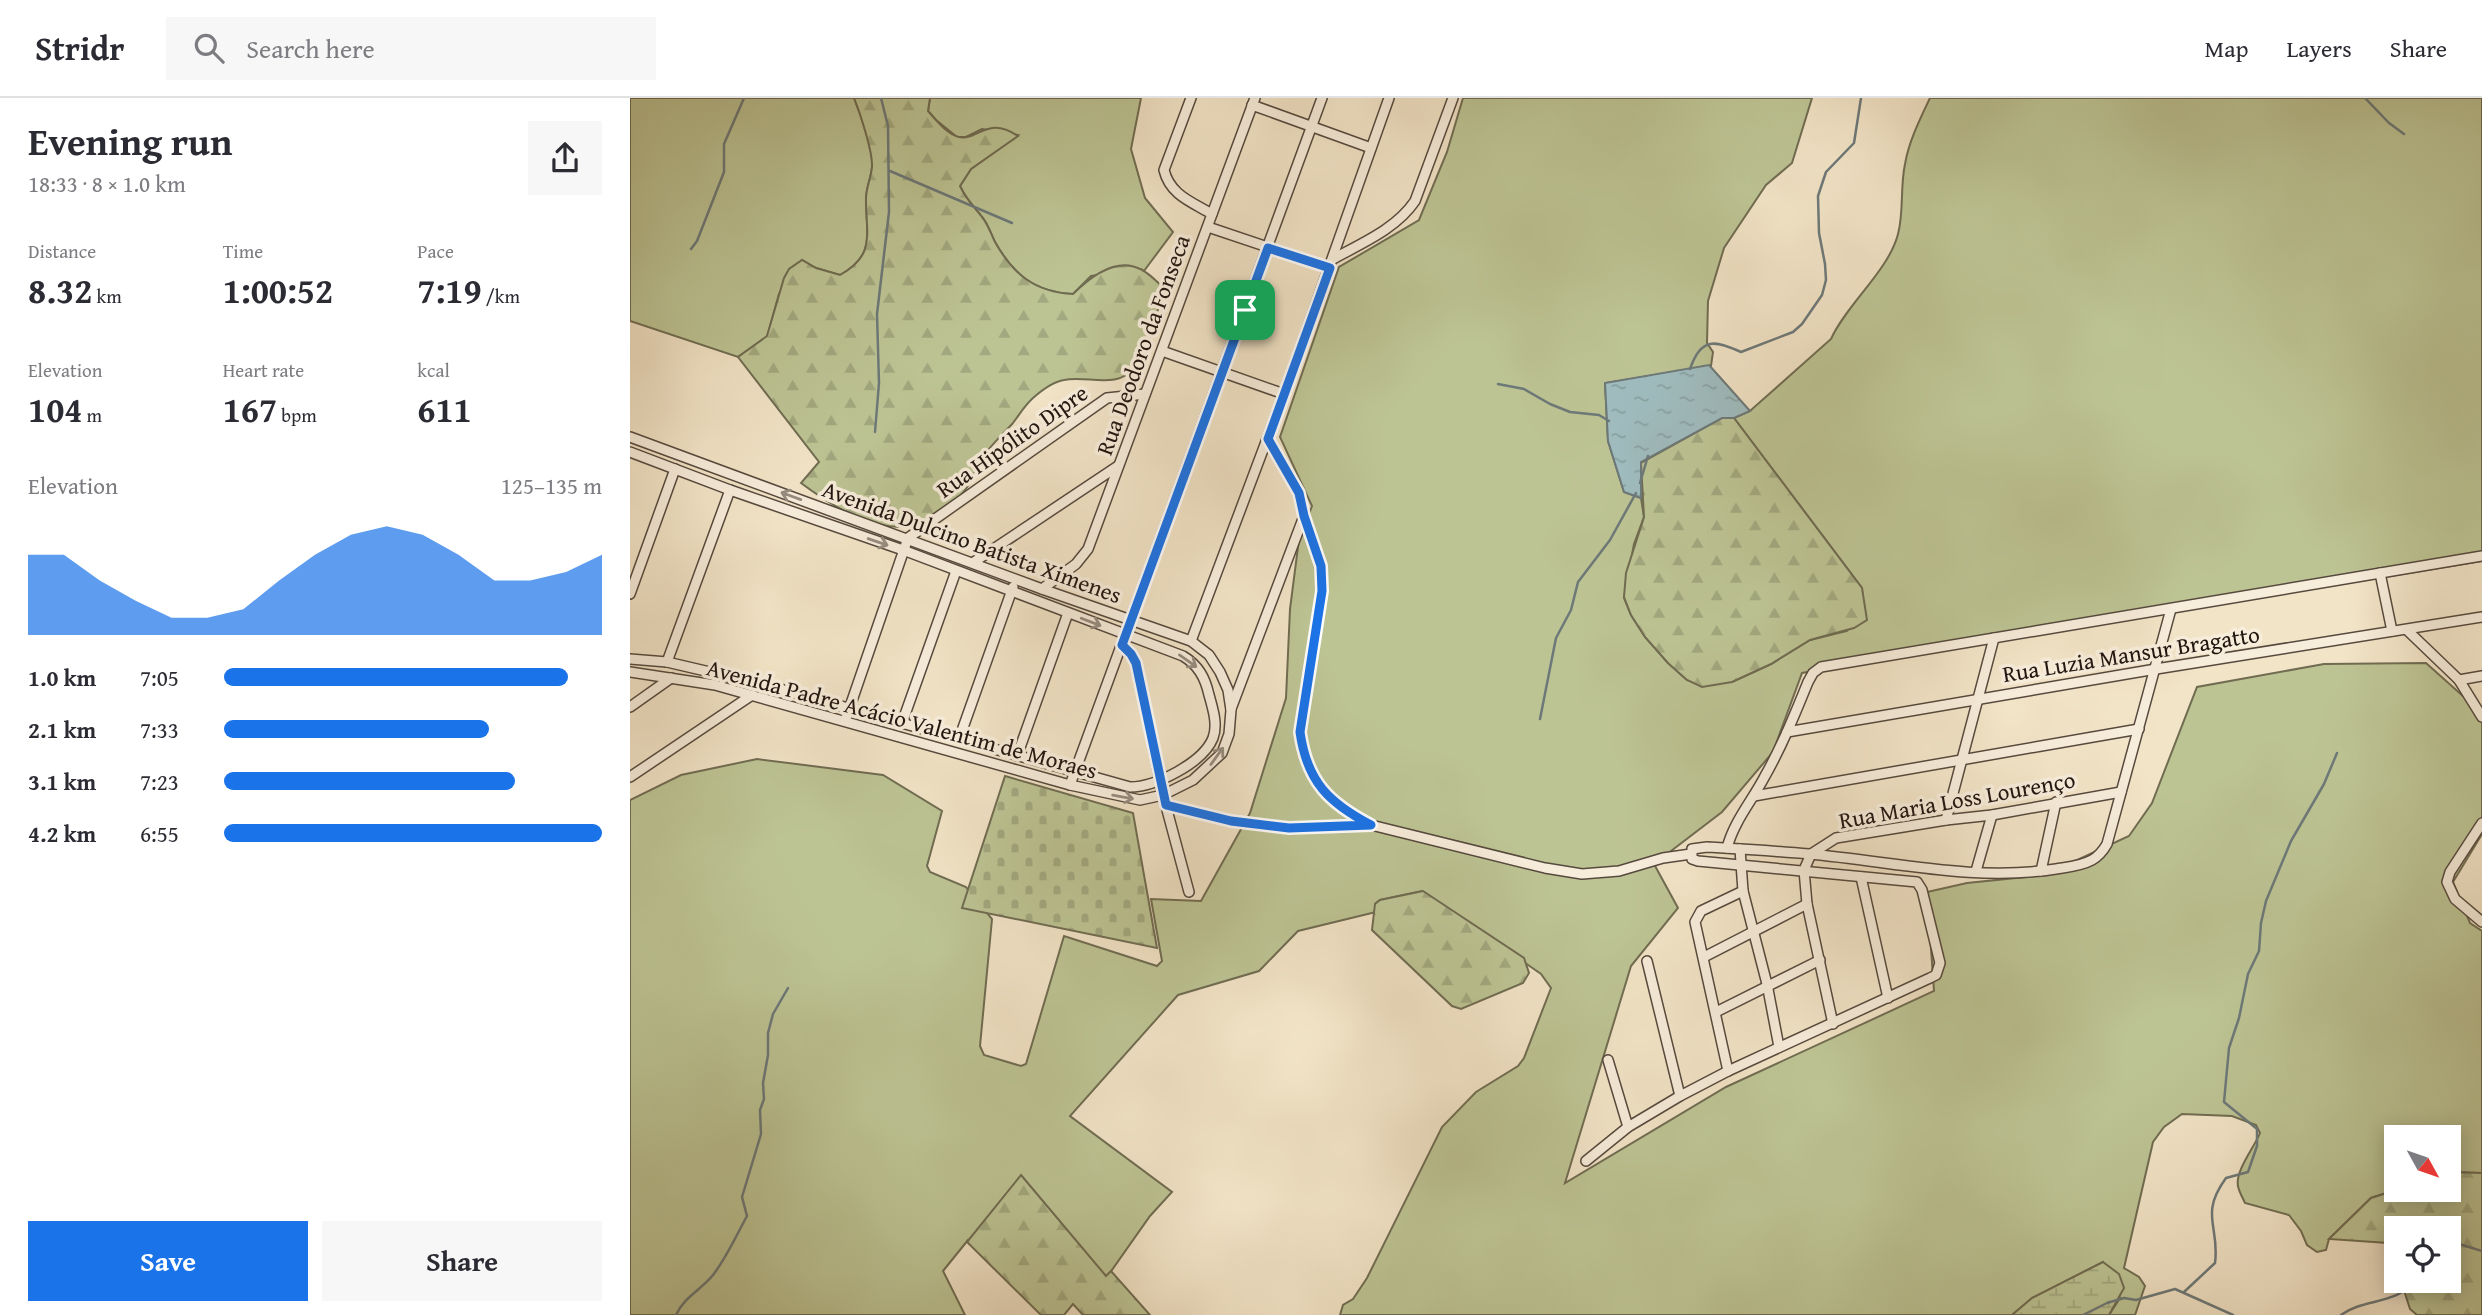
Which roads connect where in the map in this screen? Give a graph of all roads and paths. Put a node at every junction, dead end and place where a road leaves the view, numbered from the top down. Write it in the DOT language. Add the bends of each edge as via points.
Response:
graph roads {
  1 [pos="1191,98"];
  2 [pos="1322,98"];
  3 [pos="1390,98"];
  4 [pos="1453,98"];
  5 [pos="1254,102"];
  6 [pos="1312,127"];
  7 [pos="1371,148"];
  8 [pos="1212,214"];
  9 [pos="1208,227"];
  10 [pos="1268,248"];
  11 [pos="1331,263"];
  12 [pos="1162,351"];
  13 [pos="1223,373"];
  14 [pos="1145,394"];
  15 [pos="1284,394"];
  16 [pos="630,437"];
  17 [pos="1268,439"];
  18 [pos="630,452"];
  19 [pos="1118,466"];
  20 [pos="675,469"];
  21 [pos="730,490"];
  22 [pos="1304,516"];
  23 [pos="908,538"];
  24 [pos="903,550"];
  25 [pos="2482,556"];
  26 [pos="974,562"];
  27 [pos="956,571"];
  28 [pos="2380,573"];
  29 [pos="1016,579"];
  30 [pos="1042,589"];
  31 [pos="1011,591"];
  32 [pos="630,594"];
  33 [pos="2171,608"];
  34 [pos="1068,613"];
  35 [pos="2482,617"];
  36 [pos="1132,620"];
  37 [pos="2407,630"];
  38 [pos="2392,631"];
  39 [pos="1126,635"];
  40 [pos="1994,638"];
  41 [pos="1191,641"];
  42 [pos="1122,645"];
  43 [pos="630,659"];
  44 [pos="667,663"];
  45 [pos="2156,669"];
  46 [pos="630,672"];
  47 [pos="719,674"];
  48 [pos="2482,676"];
  49 [pos="671,678"];
  50 [pos="2459,680"];
  51 [pos="715,685"];
  52 [pos="752,695"];
  53 [pos="1978,699"];
  54 [pos="630,707"];
  55 [pos="849,708"];
  56 [pos="1231,710"];
  57 [pos="2482,717"];
  58 [pos="845,721"];
  59 [pos="902,723"];
  60 [pos="2139,730"];
  61 [pos="1787,732"];
  62 [pos="959,739"];
  63 [pos="1017,756"];
  64 [pos="1962,759"];
  65 [pos="1074,771"];
  66 [pos="630,776"];
  67 [pos="1161,780"];
  68 [pos="1070,785"];
  69 [pos="2121,792"];
  70 [pos="1754,796"];
  71 [pos="1165,800"];
  72 [pos="2056,802"];
  73 [pos="1992,815"];
  74 [pos="1946,820"];
  75 [pos="2482,823"];
  76 [pos="1371,825"];
  77 [pos="1727,848"];
  78 [pos="1740,849"];
  79 [pos="1691,854"];
  80 [pos="1807,862"];
  81 [pos="1741,864"];
  82 [pos="1976,871"];
  83 [pos="2041,871"];
  84 [pos="1861,877"];
  85 [pos="1743,891"];
  86 [pos="1189,892"];
  87 [pos="1807,904"];
  88 [pos="2482,922"];
  89 [pos="1754,930"];
  90 [pos="1704,957"];
  91 [pos="1820,960"];
  92 [pos="1647,961"];
  93 [pos="1767,985"];
  94 [pos="1888,998"];
  95 [pos="1716,1012"];
  96 [pos="1833,1024"];
  97 [pos="1779,1047"];
  98 [pos="1608,1060"];
  99 [pos="1728,1071"];
  100 [pos="1680,1096"];
  101 [pos="1628,1127"];
  102 [pos="1586,1161"];
  1 -- 8 [label="street" via="1164,170 1181,197"];
  2 -- 6 [label="street"];
  3 -- 7 [label="street"];
  4 -- 11 [label="street" via="1408,212"];
  5 -- 6 [label="street"];
  5 -- 8 [label="street, Rua Deodoro da Fonseca"];
  6 -- 7 [label="street"];
  6 -- 10 [label="street"];
  7 -- 11 [label="street"];
  8 -- 9 [label="street, Rua Deodoro da Fonseca"];
  9 -- 10 [label="street"];
  9 -- 12 [label="street, Rua Deodoro da Fonseca"];
  10 -- 11 [label="street"];
  10 -- 13 [label="street"];
  11 -- 15 [label="street"];
  12 -- 13 [label="street"];
  12 -- 14 [label="street, Rua Deodoro da Fonseca"];
  13 -- 15 [label="street"];
  13 -- 36 [label="street"];
  14 -- 19 [label="street, Rua Deodoro da Fonseca"];
  14 -- 23 [label="street, Rua Hipólito Dipre" via="1107,398"];
  15 -- 17 [label="street"];
  23 -- 16 [label="street, Avenida Dulcino Batista Ximenes, one-way"];
  17 -- 22 [label="street" via="1299,493"];
  17 -- 41 [label="street"];
  18 -- 20 [label="street, Avenida Dulcino Batista Ximenes"];
  19 -- 26 [label="street"];
  19 -- 30 [label="street, Rua Deodoro da Fonseca" via="1082,557"];
  20 -- 21 [label="street, Avenida Dulcino Batista Ximenes"];
  20 -- 32 [label="street"];
  21 -- 24 [label="street, Avenida Dulcino Batista Ximenes, one-way"];
  21 -- 44 [label="street"];
  22 -- 56 [label="street"];
  22 -- 76 [label="street" via="1321,566 1322,591 1300,732 1302,747 1313,778 1329,800"];
  23 -- 24 [label="street"];
  23 -- 26 [label="street, Avenida Dulcino Batista Ximenes"];
  24 -- 27 [label="street, Avenida Dulcino Batista Ximenes"];
  24 -- 55 [label="street"];
  25 -- 28 [label="street"];
  26 -- 29 [label="street, Avenida Dulcino Batista Ximenes"];
  27 -- 31 [label="street, Avenida Dulcino Batista Ximenes"];
  27 -- 59 [label="street"];
  28 -- 33 [label="street"];
  28 -- 38 [label="street"];
  29 -- 30 [label="street, Avenida Dulcino Batista Ximenes"];
  29 -- 31 [label="street"];
  30 -- 36 [label="street, Avenida Dulcino Batista Ximenes"];
  31 -- 34 [label="street, Avenida Dulcino Batista Ximenes"];
  31 -- 62 [label="street"];
  33 -- 40 [label="street"];
  33 -- 45 [label="street"];
  34 -- 39 [label="street, Avenida Dulcino Batista Ximenes, one-way"];
  34 -- 63 [label="street"];
  35 -- 37 [label="street, Rua Luzia Mansur Bragatto"];
  36 -- 39 [label="street"];
  36 -- 41 [label="street, Avenida Dulcino Batista Ximenes"];
  37 -- 38 [label="street, Rua Luzia Mansur Bragatto"];
  37 -- 50 [label="street"];
  38 -- 45 [label="street, Rua Luzia Mansur Bragatto"];
  39 -- 42 [label="street"];
  39 -- 67 [label="street, Avenida Dulcino Batista Ximenes, one-way" via="1195,663 1209,695 1213,738 1199,758"];
  40 -- 53 [label="street"];
  40 -- 61 [label="street" via="1821,667 1808,682"];
  41 -- 56 [label="street, Avenida Dulcino Batista Ximenes" via="1209,655 1220,672"];
  42 -- 65 [label="street"];
  42 -- 67 [label="street" via="1136,663"];
  43 -- 44 [label="street, Avenida Padre Acácio Valentim de Moraes"];
  44 -- 47 [label="street, Avenida Padre Acácio Valentim de Moraes"];
  45 -- 53 [label="street, Rua Luzia Mansur Bragatto"];
  45 -- 60 [label="street"];
  46 -- 49 [label="street, Avenida Padre Acácio Valentim de Moraes"];
  47 -- 51 [label="street"];
  47 -- 55 [label="street, Avenida Padre Acácio Valentim de Moraes"];
  48 -- 50 [label="street"];
  49 -- 51 [label="street, Avenida Padre Acácio Valentim de Moraes"];
  49 -- 54 [label="street"];
  50 -- 57 [label="street"];
  51 -- 52 [label="street, Avenida Padre Acácio Valentim de Moraes"];
  52 -- 58 [label="street, Avenida Padre Acácio Valentim de Moraes"];
  52 -- 66 [label="street"];
  53 -- 61 [label="street, Rua Luzia Mansur Bragatto"];
  53 -- 64 [label="street"];
  55 -- 58 [label="street"];
  55 -- 59 [label="street, Avenida Padre Acácio Valentim de Moraes"];
  71 -- 56 [label="street, Avenida Dulcino Batista Ximenes, one-way" via="1222,753"];
  58 -- 68 [label="street, Avenida Padre Acácio Valentim de Moraes"];
  59 -- 62 [label="street, Avenida Padre Acácio Valentim de Moraes"];
  60 -- 64 [label="street"];
  60 -- 69 [label="street"];
  61 -- 70 [label="street"];
  62 -- 63 [label="street, Avenida Padre Acácio Valentim de Moraes"];
  63 -- 65 [label="street, Avenida Padre Acácio Valentim de Moraes"];
  64 -- 70 [label="street"];
  64 -- 74 [label="street"];
  65 -- 67 [label="street, Avenida Padre Acácio Valentim de Moraes" via="1130,787"];
  65 -- 68 [label="street"];
  67 -- 71 [label="street"];
  68 -- 71 [label="street, Avenida Padre Acácio Valentim de Moraes, one-way" via="1132,799"];
  69 -- 72 [label="street, Rua Maria Loss Lourenço"];
  69 -- 83 [label="street" via="2101,853 2082,864"];
  70 -- 77 [label="street" via="1737,820"];
  71 -- 76 [label="street" via="1231,821 1289,828"];
  71 -- 86 [label="street"];
  72 -- 73 [label="street, Rua Maria Loss Lourenço"];
  72 -- 83 [label="street"];
  73 -- 74 [label="street, Rua Maria Loss Lourenço"];
  73 -- 82 [label="street"];
  74 -- 80 [label="street, Rua Maria Loss Lourenço" via="1836,838"];
  75 -- 88 [label="street" via="2447,882 2455,899"];
  76 -- 79 [label="street" via="1582,874 1619,871"];
  77 -- 78 [label="street"];
  77 -- 79 [label="street" via="1695,848"];
  78 -- 80 [label="street"];
  78 -- 81 [label="street"];
  79 -- 81 [label="street" via="1698,862"];
  80 -- 81 [label="street"];
  80 -- 82 [label="street"];
  80 -- 84 [label="street"];
  80 -- 87 [label="street"];
  81 -- 85 [label="street"];
  82 -- 83 [label="street"];
  84 -- 94 [label="street"];
  84 -- 94 [label="street" via="1912,880 1920,885 1940,963 1936,975"];
  85 -- 89 [label="street"];
  85 -- 90 [label="street" via="1696,916"];
  87 -- 89 [label="street"];
  87 -- 91 [label="street"];
  89 -- 90 [label="street"];
  89 -- 93 [label="street"];
  90 -- 95 [label="street"];
  91 -- 93 [label="street"];
  91 -- 96 [label="street"];
  92 -- 100 [label="street"];
  93 -- 95 [label="street"];
  93 -- 97 [label="street"];
  94 -- 96 [label="street"];
  95 -- 99 [label="street"];
  96 -- 97 [label="street"];
  97 -- 99 [label="street"];
  98 -- 101 [label="street"];
  99 -- 100 [label="street"];
  100 -- 101 [label="street"];
  101 -- 102 [label="street"];
}
